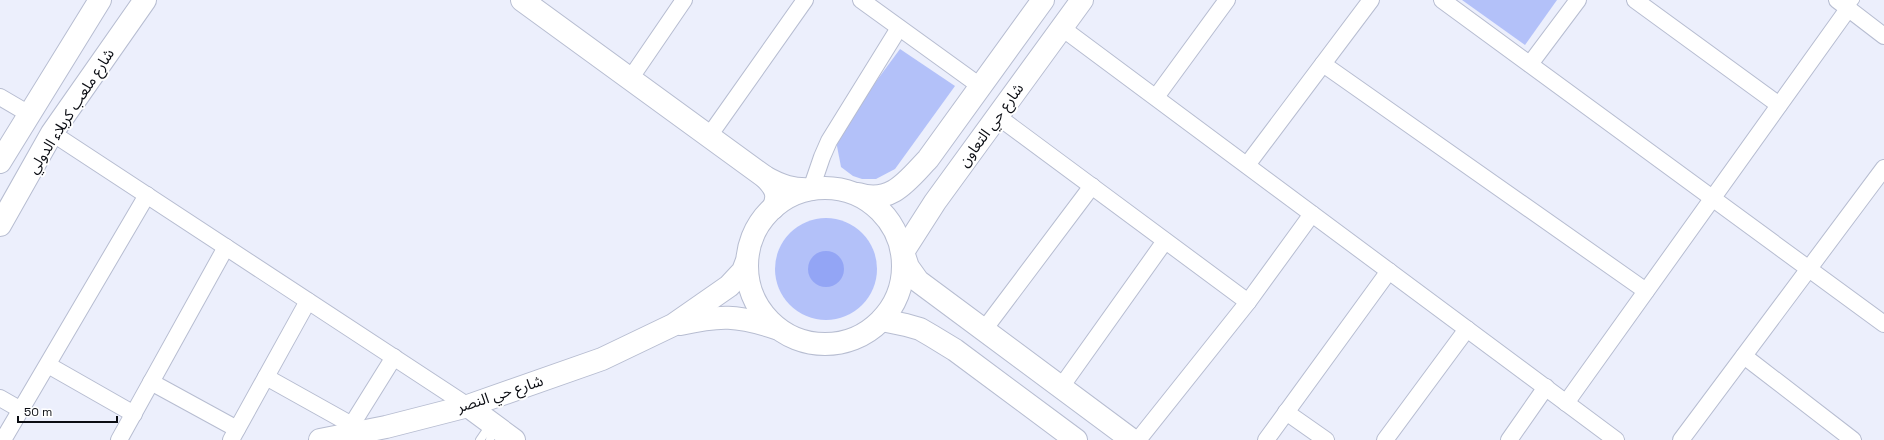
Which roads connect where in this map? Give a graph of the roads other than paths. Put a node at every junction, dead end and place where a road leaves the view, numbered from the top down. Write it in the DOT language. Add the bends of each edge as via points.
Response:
graph roads {
  1 [pos="100,0"];
  2 [pos="145,0"];
  3 [pos="522,0"];
  4 [pos="684,0"];
  5 [pos="805,0"];
  6 [pos="861,0"];
  7 [pos="1082,0"];
  8 [pos="1227,0"];
  9 [pos="1371,0"];
  10 [pos="1442,0"];
  11 [pos="1578,0"];
  12 [pos="1635,0"];
  13 [pos="1038,2"];
  14 [pos="1847,3"];
  15 [pos="899,28"];
  16 [pos="1062,28"];
  17 [pos="1884,36"];
  18 [pos="1322,64"];
  19 [pos="1530,64"];
  20 [pos="630,79"];
  21 [pos="980,86"];
  22 [pos="0,97"];
  23 [pos="1156,97"];
  24 [pos="1779,105"];
  25 [pos="29,114"];
  26 [pos="997,116"];
  27 [pos="52,133"];
  28 [pos="709,136"];
  29 [pos="0,162"];
  30 [pos="1247,165"];
  31 [pos="1884,168"];
  32 [pos="766,177"];
  33 [pos="1092,186"];
  34 [pos="811,189"];
  35 [pos="849,191"];
  36 [pos="147,195"];
  37 [pos="1713,198"];
  38 [pos="772,208"];
  39 [pos="1312,214"];
  40 [pos="0,225"];
  41 [pos="1165,241"];
  42 [pos="226,247"];
  43 [pos="903,252"];
  44 [pos="746,263"];
  45 [pos="1810,269"];
  46 [pos="1389,270"];
  47 [pos="1646,291"];
  48 [pos="308,301"];
  49 [pos="1248,302"];
  50 [pos="882,320"];
  51 [pos="1884,324"];
  52 [pos="673,325"];
  53 [pos="777,328"];
  54 [pos="1467,329"];
  55 [pos="984,331"];
  56 [pos="1744,356"];
  57 [pos="394,357"];
  58 [pos="48,365"];
  59 [pos="266,377"];
  60 [pos="151,382"];
  61 [pos="1061,387"];
  62 [pos="1546,387"];
  63 [pos="0,398"];
  64 [pos="1566,402"];
  65 [pos="468,406"];
  66 [pos="21,410"];
  67 [pos="1286,412"];
  68 [pos="134,414"];
  69 [pos="348,430"];
  70 [pos="373,434"];
  71 [pos="487,434"];
  72 [pos="234,435"];
  73 [pos="3,440"];
  74 [pos="119,440"];
  75 [pos="320,440"];
  76 [pos="514,440"];
  77 [pos="1076,440"];
  78 [pos="1132,440"];
  79 [pos="1138,440"];
  80 [pos="1266,440"];
  81 [pos="1326,440"];
  82 [pos="1385,440"];
  83 [pos="1509,440"];
  84 [pos="1616,440"];
  85 [pos="1681,440"];
  86 [pos="1853,440"];
  1 -- 25 [label="main road"];
  2 -- 27 [label="main road, شارع ملعب كربلاء الدولي"];
  3 -- 20 [label="main road"];
  4 -- 20 [label="street"];
  5 -- 28 [label="street"];
  6 -- 15 [label="street"];
  7 -- 16 [label="main road, شارع حي التعاون"];
  8 -- 23 [label="street"];
  9 -- 18 [label="street"];
  10 -- 19 [label="street"];
  11 -- 19 [label="street"];
  12 -- 24 [label="street"];
  13 -- 21 [label="main road, شارع حي التعاون"];
  14 -- 17 [label="street"];
  14 -- 24 [label="street"];
  15 -- 21 [label="street"];
  15 -- 34 [label="street" via="829,141"];
  16 -- 23 [label="street"];
  16 -- 26 [label="main road, شارع حي التعاون"];
  18 -- 30 [label="street"];
  18 -- 47 [label="street"];
  19 -- 37 [label="street"];
  20 -- 28 [label="main road"];
  21 -- 35 [label="main road, شارع حي التعاون" via="928,159 904,184 879,197"];
  22 -- 25 [label="street"];
  23 -- 30 [label="street"];
  24 -- 37 [label="street"];
  25 -- 29 [label="main road"];
  26 -- 33 [label="street"];
  26 -- 43 [label="main road, شارع حي التعاون" via="935,202"];
  27 -- 36 [label="street"];
  27 -- 40 [label="main road, شارع ملعب كربلاء الدولي"];
  28 -- 32 [label="main road"];
  30 -- 39 [label="street"];
  31 -- 45 [label="street"];
  32 -- 34 [label="main road" via="790,188"];
  32 -- 38 [label="main road" via="775,188 777,197"];
  33 -- 41 [label="street"];
  33 -- 55 [label="street"];
  34 -- 35 [label="main road"];
  34 -- 38 [label="main road" via="786,198"];
  35 -- 43 [label="main road" via="865,198 890,221"];
  36 -- 42 [label="street"];
  36 -- 58 [label="street"];
  37 -- 45 [label="street"];
  37 -- 47 [label="street"];
  38 -- 44 [label="main road" via="752,237"];
  39 -- 46 [label="street"];
  39 -- 49 [label="street"];
  41 -- 49 [label="street"];
  41 -- 61 [label="street"];
  42 -- 48 [label="street"];
  42 -- 60 [label="street"];
  43 -- 50 [label="main road" via="902,282 895,302"];
  43 -- 55 [label="main road" via="908,267 918,281"];
  44 -- 52 [label="main road" via="743,271 729,286"];
  44 -- 53 [label="main road" via="749,288 754,299 768,320"];
  45 -- 51 [label="street"];
  45 -- 56 [label="street"];
  46 -- 54 [label="street"];
  46 -- 67 [label="street"];
  47 -- 64 [label="street"];
  48 -- 57 [label="street"];
  48 -- 59 [label="street"];
  49 -- 79 [label="street"];
  50 -- 53 [label="main road" via="867,332 850,340 831,344 812,343 794,338"];
  50 -- 77 [label="main road" via="920,329 932,336"];
  52 -- 53 [label="main road" via="721,316 748,319"];
  52 -- 65 [label="main road, شارع حي النصر" via="602,358"];
  54 -- 62 [label="street"];
  54 -- 82 [label="street"];
  55 -- 61 [label="main road"];
  56 -- 85 [label="street"];
  56 -- 86 [label="street"];
  57 -- 65 [label="street"];
  57 -- 69 [label="street"];
  58 -- 66 [label="street"];
  58 -- 68 [label="street"];
  59 -- 69 [label="street"];
  59 -- 72 [label="street"];
  60 -- 68 [label="street"];
  60 -- 72 [label="street"];
  61 -- 78 [label="main road"];
  62 -- 64 [label="street"];
  62 -- 83 [label="street"];
  63 -- 66 [label="street"];
  64 -- 84 [label="street"];
  65 -- 70 [label="main road, شارع حي النصر"];
  65 -- 71 [label="main road"];
  66 -- 73 [label="street"];
  67 -- 80 [label="street"];
  67 -- 81 [label="street"];
  68 -- 74 [label="street"];
  69 -- 70 [label="main road, شارع حي النصر"];
  69 -- 75 [label="main road, شارع حي النصر"];
  71 -- 76 [label="main road"];
}
